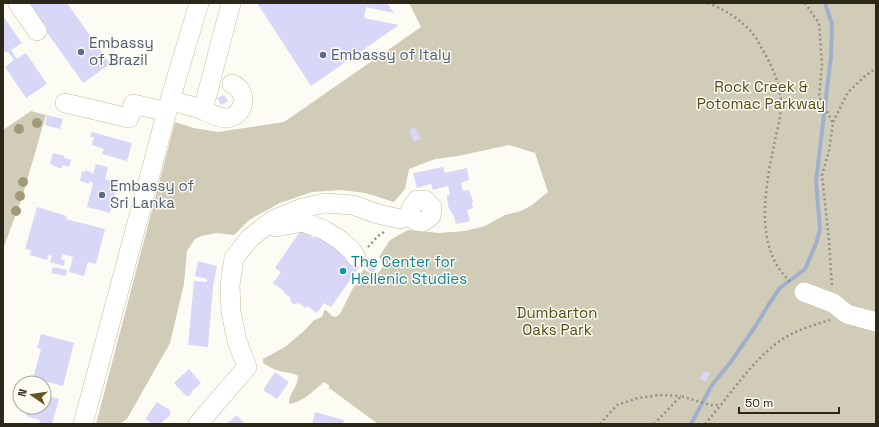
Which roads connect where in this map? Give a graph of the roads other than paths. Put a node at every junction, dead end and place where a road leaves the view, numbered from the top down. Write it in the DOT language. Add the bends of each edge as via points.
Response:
graph roads {
  1 [pos="18,3"];
  2 [pos="199,3"];
  3 [pos="231,3"];
  4 [pos="37,31"];
  5 [pos="232,84"];
  6 [pos="65,103"];
  7 [pos="169,106"];
  8 [pos="203,110"];
  9 [pos="405,218"];
  10 [pos="261,230"];
  11 [pos="356,257"];
  12 [pos="804,292"];
  13 [pos="876,322"];
  14 [pos="83,424"];
  15 [pos="198,424"];
  1 -- 4 [label="street"];
  2 -- 7 [label="street"];
  3 -- 8 [label="street"];
  5 -- 8 [label="street" via="240,88 243,94 241,110 226,118"];
  6 -- 7 [label="street" via="129,118 133,104"];
  7 -- 8 [label="street"];
  7 -- 14 [label="street"];
  9 -- 10 [label="street" via="378,214 353,205 325,203 302,208 273,220"];
  10 -- 11 [label="street" via="303,222 340,240"];
  10 -- 15 [label="street" via="250,238 234,258 230,285 231,312 237,341 247,367"];
  12 -- 13 [label="street"];
}
